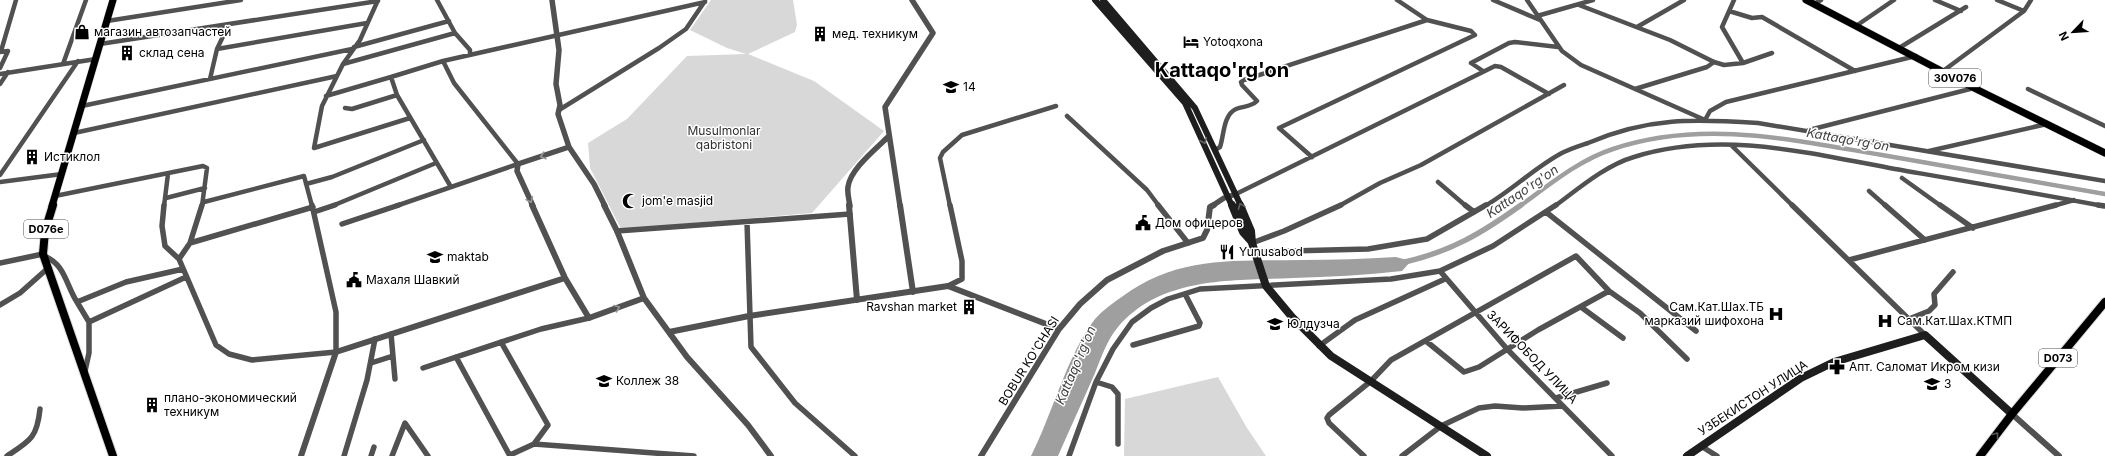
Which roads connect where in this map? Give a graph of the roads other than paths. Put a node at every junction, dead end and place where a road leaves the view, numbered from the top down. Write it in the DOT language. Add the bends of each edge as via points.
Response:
graph roads {
  1 [pos="16,0"];
  2 [pos="86,0"];
  3 [pos="113,0"];
  4 [pos="241,0"];
  5 [pos="378,0"];
  6 [pos="437,0"];
  7 [pos="552,0"];
  8 [pos="912,0"];
  9 [pos="1095,0"];
  10 [pos="1103,0"];
  11 [pos="1398,0"];
  12 [pos="1493,0"];
  13 [pos="1527,0"];
  14 [pos="1593,0"];
  15 [pos="1684,0"];
  16 [pos="1734,0"];
  17 [pos="1806,0"];
  18 [pos="1821,0"];
  19 [pos="1894,0"];
  20 [pos="1935,0"];
  21 [pos="1997,0"];
  22 [pos="2031,0"];
  23 [pos="705,1"];
  24 [pos="1814,4"];
  25 [pos="1579,5"];
  26 [pos="1966,7"];
  27 [pos="1729,11"];
  28 [pos="1961,11"];
  29 [pos="2024,11"];
  30 [pos="1539,18"];
  31 [pos="1427,20"];
  32 [pos="107,21"];
  33 [pos="449,21"];
  34 [pos="367,23"];
  35 [pos="229,24"];
  36 [pos="1856,26"];
  37 [pos="1637,27"];
  38 [pos="455,33"];
  39 [pos="557,36"];
  40 [pos="100,44"];
  41 [pos="1558,47"];
  42 [pos="353,48"];
  43 [pos="1899,48"];
  44 [pos="217,49"];
  45 [pos="1,51"];
  46 [pos="1772,53"];
  47 [pos="470,54"];
  48 [pos="1916,56"];
  49 [pos="96,59"];
  50 [pos="78,61"];
  51 [pos="443,61"];
  52 [pos="1714,62"];
  53 [pos="1154,63"];
  54 [pos="1743,63"];
  55 [pos="63,64"];
  56 [pos="343,64"];
  57 [pos="0,68"];
  58 [pos="1483,71"];
  59 [pos="1855,71"];
  60 [pos="1943,71"];
  61 [pos="8,72"];
  62 [pos="0,75"];
  63 [pos="337,76"];
  64 [pos="391,77"];
  65 [pos="210,79"];
  66 [pos="0,84"];
  67 [pos="1564,85"];
  68 [pos="1974,88"];
  69 [pos="1635,89"];
  70 [pos="2028,89"];
  71 [pos="1549,94"];
  72 [pos="397,95"];
  73 [pos="326,96"];
  74 [pos="82,106"];
  75 [pos="1056,106"];
  76 [pos="345,108"];
  77 [pos="559,110"];
  78 [pos="1067,116"];
  79 [pos="410,118"];
  80 [pos="1705,120"];
  81 [pos="2047,124"];
  82 [pos="2105,126"];
  83 [pos="1806,131"];
  84 [pos="74,133"];
  85 [pos="889,136"];
  86 [pos="424,140"];
  87 [pos="1731,145"];
  88 [pos="569,147"];
  89 [pos="1215,150"];
  90 [pos="1926,151"];
  91 [pos="2105,153"];
  92 [pos="1312,157"];
  93 [pos="436,162"];
  94 [pos="518,164"];
  95 [pos="62,174"];
  96 [pos="168,174"];
  97 [pos="0,175"];
  98 [pos="1902,178"];
  99 [pos="2105,181"];
  100 [pos="0,182"];
  101 [pos="1438,182"];
  102 [pos="306,184"];
  103 [pos="451,187"];
  104 [pos="205,188"];
  105 [pos="1869,191"];
  106 [pos="1236,194"];
  107 [pos="55,196"];
  108 [pos="1229,196"];
  109 [pos="166,198"];
  110 [pos="2074,200"];
  111 [pos="204,202"];
  112 [pos="2105,206"];
  113 [pos="313,210"];
  114 [pos="1474,212"];
  115 [pos="1546,212"];
  116 [pos="850,214"];
  117 [pos="747,222"];
  118 [pos="342,224"];
  119 [pos="1973,228"];
  120 [pos="617,231"];
  121 [pos="1925,240"];
  122 [pos="190,243"];
  123 [pos="1252,243"];
  124 [pos="1188,244"];
  125 [pos="1256,254"];
  126 [pos="43,255"];
  127 [pos="179,259"];
  128 [pos="1849,260"];
  129 [pos="0,263"];
  130 [pos="47,269"];
  131 [pos="183,269"];
  132 [pos="1440,271"];
  133 [pos="1953,272"];
  134 [pos="186,278"];
  135 [pos="565,278"];
  136 [pos="1445,279"];
  137 [pos="1265,284"];
  138 [pos="948,286"];
  139 [pos="1609,291"];
  140 [pos="913,292"];
  141 [pos="1185,294"];
  142 [pos="644,298"];
  143 [pos="857,300"];
  144 [pos="77,302"];
  145 [pos="2105,302"];
  146 [pos="0,305"];
  147 [pos="1581,307"];
  148 [pos="1475,312"];
  149 [pos="749,316"];
  150 [pos="589,318"];
  151 [pos="1909,319"];
  152 [pos="89,322"];
  153 [pos="1059,329"];
  154 [pos="1696,331"];
  155 [pos="669,332"];
  156 [pos="391,334"];
  157 [pos="1925,335"];
  158 [pos="1623,338"];
  159 [pos="375,339"];
  160 [pos="1426,341"];
  161 [pos="501,342"];
  162 [pos="1134,345"];
  163 [pos="1319,346"];
  164 [pos="1507,349"];
  165 [pos="336,352"];
  166 [pos="393,356"];
  167 [pos="456,357"];
  168 [pos="1687,359"];
  169 [pos="370,363"];
  170 [pos="423,368"];
  171 [pos="85,374"];
  172 [pos="395,379"];
  173 [pos="1371,381"];
  174 [pos="1096,382"];
  175 [pos="1607,383"];
  176 [pos="1556,398"];
  177 [pos="1563,406"];
  178 [pos="40,409"];
  179 [pos="2012,414"];
  180 [pos="1441,426"];
  181 [pos="534,444"];
  182 [pos="1118,444"];
  183 [pos="1701,446"];
  184 [pos="374,447"];
  185 [pos="618,450"];
  186 [pos="7,456"];
  187 [pos="113,456"];
  188 [pos="301,456"];
  189 [pos="344,456"];
  190 [pos="371,456"];
  191 [pos="392,456"];
  192 [pos="428,456"];
  193 [pos="510,456"];
  194 [pos="613,456"];
  195 [pos="694,456"];
  196 [pos="771,456"];
  197 [pos="855,456"];
  198 [pos="981,456"];
  199 [pos="1069,456"];
  200 [pos="1364,456"];
  201 [pos="1402,456"];
  202 [pos="1487,456"];
  203 [pos="1612,456"];
  204 [pos="1687,456"];
  205 [pos="1717,456"];
  206 [pos="1980,456"];
  207 [pos="2059,456"];
  1 -- 45 [label="street"];
  2 -- 55 [label="street"];
  3 -- 32 [label="main road, D076e"];
  4 -- 32 [label="street"];
  5 -- 34 [label="street"];
  5 -- 35 [label="street"];
  6 -- 33 [label="street"];
  7 -- 39 [label="street"];
  8 -- 85 [label="street" via="933,33 887,103"];
  9 -- 53 [label="main road"];
  10 -- 53 [label="main road"];
  11 -- 31 [label="street"];
  12 -- 30 [label="street"];
  13 -- 30 [label="street"];
  14 -- 25 [label="street"];
  15 -- 37 [label="street"];
  16 -- 27 [label="street"];
  17 -- 24 [label="main road, 30V076"];
  18 -- 24 [label="street"];
  19 -- 36 [label="street"];
  20 -- 28 [label="street"];
  21 -- 29 [label="street"];
  22 -- 29 [label="street"];
  23 -- 39 [label="street"];
  23 -- 77 [label="street" via="686,29"];
  24 -- 36 [label="main road, 30V076"];
  25 -- 30 [label="street"];
  25 -- 37 [label="street"];
  26 -- 28 [label="street"];
  27 -- 54 [label="street" via="1722,27 1723,31"];
  27 -- 59 [label="street" via="1752,18 1762,17"];
  28 -- 43 [label="street"];
  29 -- 60 [label="street"];
  30 -- 41 [label="street"];
  31 -- 89 [label="street" via="1244,80 1242,85 1258,101 1229,115 1220,147"];
  31 -- 92 [label="street" via="1471,31 1475,35 1279,128"];
  32 -- 40 [label="main road, D076e"];
  33 -- 38 [label="street"];
  33 -- 42 [label="street"];
  34 -- 42 [label="street" via="360,40"];
  34 -- 44 [label="street"];
  35 -- 40 [label="street"];
  35 -- 44 [label="street"];
  36 -- 43 [label="main road, 30V076"];
  37 -- 52 [label="street"];
  38 -- 47 [label="street" via="470,50"];
  38 -- 56 [label="street"];
  39 -- 47 [label="street"];
  39 -- 77 [label="street" via="559,50 556,84"];
  40 -- 49 [label="main road, D076e"];
  41 -- 58 [label="street" via="1515,42 1471,63"];
  41 -- 69 [label="street" via="1581,65"];
  42 -- 56 [label="street"];
  42 -- 65 [label="street"];
  43 -- 48 [label="main road, 30V076"];
  44 -- 65 [label="street"];
  45 -- 57 [label="street" via="8,51"];
  46 -- 54 [label="street"];
  47 -- 51 [label="street"];
  48 -- 59 [label="street"];
  48 -- 60 [label="main road, 30V076"];
  49 -- 50 [label="street"];
  49 -- 74 [label="main road, D076e"];
  50 -- 55 [label="street"];
  50 -- 97 [label="street"];
  51 -- 64 [label="street"];
  51 -- 94 [label="street" via="454,83"];
  52 -- 54 [label="street" via="1724,65"];
  52 -- 69 [label="street" via="1707,67"];
  53 -- 89 [label="main road" via="1191,101"];
  53 -- 108 [label="main road, one-way" via="1189,110"];
  55 -- 61 [label="street"];
  56 -- 63 [label="street"];
  58 -- 71 [label="street" via="1495,66 1501,67"];
  58 -- 92 [label="street"];
  59 -- 80 [label="street" via="1726,102 1710,111"];
  60 -- 68 [label="main road, 30V076"];
  61 -- 62 [label="street"];
  61 -- 66 [label="street"];
  63 -- 73 [label="street"];
  63 -- 84 [label="street"];
  64 -- 72 [label="street"];
  64 -- 73 [label="street"];
  65 -- 74 [label="street"];
  67 -- 71 [label="street"];
  68 -- 81 [label="main road, 30V076"];
  68 -- 83 [label="street"];
  69 -- 80 [label="street"];
  70 -- 82 [label="street"];
  71 -- 123 [label="street" via="1351,200"];
  72 -- 76 [label="street" via="352,109"];
  72 -- 79 [label="street"];
  73 -- 79 [label="street" via="314,148"];
  74 -- 84 [label="main road, D076e"];
  75 -- 138 [label="street" via="962,135 943,152 940,158 962,261 962,279"];
  77 -- 88 [label="street" via="558,114"];
  78 -- 124 [label="street" via="1147,190"];
  79 -- 86 [label="street"];
  80 -- 83 [label="street" via="1758,123"];
  80 -- 114 [label="street" via="1641,125 1616,131 1560,154"];
  81 -- 90 [label="street"];
  81 -- 91 [label="main road, 30V076"];
  83 -- 90 [label="street"];
  84 -- 95 [label="main road, D076e"];
  85 -- 116 [label="street" via="862,162 851,177 848,186"];
  85 -- 140 [label="street"];
  86 -- 93 [label="street"];
  86 -- 102 [label="street" via="332,177"];
  87 -- 110 [label="street" via="1768,146"];
  87 -- 115 [label="street" via="1673,148 1634,157 1596,176"];
  87 -- 128 [label="street"];
  88 -- 94 [label="street, one-way"];
  88 -- 120 [label="street" via="594,184"];
  89 -- 106 [label="main road"];
  90 -- 99 [label="street"];
  92 -- 106 [label="street"];
  93 -- 103 [label="street"];
  93 -- 113 [label="street" via="340,203"];
  94 -- 103 [label="street"];
  94 -- 135 [label="street, one-way" via="517,171"];
  95 -- 100 [label="street"];
  95 -- 107 [label="main road, D076e"];
  96 -- 104 [label="street" via="203,166 207,168"];
  96 -- 107 [label="street"];
  96 -- 109 [label="street"];
  98 -- 119 [label="street"];
  101 -- 114 [label="street"];
  102 -- 111 [label="street" via="304,176"];
  102 -- 113 [label="street"];
  103 -- 118 [label="street"];
  104 -- 109 [label="street"];
  104 -- 111 [label="street"];
  105 -- 121 [label="street"];
  106 -- 108 [label="street"];
  123 -- 106 [label="main road, one-way" via="1251,231"];
  107 -- 126 [label="main road, D076e"];
  108 -- 123 [label="main road" via="1243,232"];
  108 -- 124 [label="street, BOBUR KO'CHASI" via="1210,207 1207,230 1203,238"];
  109 -- 127 [label="street" via="162,226 165,246"];
  110 -- 112 [label="street"];
  110 -- 119 [label="street"];
  111 -- 122 [label="street"];
  113 -- 122 [label="street"];
  113 -- 165 [label="street" via="336,312"];
  114 -- 125 [label="street" via="1427,239 1368,249"];
  115 -- 132 [label="street" via="1493,246"];
  115 -- 154 [label="street"];
  116 -- 117 [label="street"];
  116 -- 143 [label="street"];
  117 -- 120 [label="street"];
  117 -- 149 [label="street"];
  119 -- 121 [label="street"];
  120 -- 142 [label="street"];
  121 -- 128 [label="street"];
  122 -- 127 [label="street"];
  123 -- 125 [label="main road"];
  124 -- 153 [label="street, BOBUR KO'CHASI" via="1164,251 1106,280 1080,304"];
  125 -- 137 [label="main road"];
  126 -- 129 [label="street"];
  126 -- 130 [label="main road, D076e"];
  126 -- 144 [label="street" via="54,261 66,276"];
  127 -- 131 [label="street"];
  128 -- 151 [label="street"];
  130 -- 146 [label="street" via="20,293"];
  130 -- 171 [label="main road, D076e"];
  131 -- 134 [label="street"];
  131 -- 144 [label="street" via="126,282"];
  132 -- 136 [label="street, ЗАРИФОБОД УЛИЦА"];
  132 -- 137 [label="street" via="1391,279"];
  133 -- 151 [label="street" via="1934,294 1935,305 1929,311"];
  134 -- 152 [label="street"];
  134 -- 165 [label="street" via="216,345 229,354 252,360"];
  135 -- 150 [label="street"];
  135 -- 156 [label="street"];
  136 -- 148 [label="street, ЗАРИФОБОД УЛИЦА"];
  136 -- 163 [label="street" via="1355,320"];
  137 -- 141 [label="street" via="1200,289"];
  137 -- 163 [label="main road"];
  138 -- 140 [label="street"];
  138 -- 153 [label="street"];
  139 -- 147 [label="street"];
  139 -- 148 [label="street" via="1576,256"];
  139 -- 168 [label="street" via="1640,313"];
  140 -- 143 [label="street"];
  141 -- 162 [label="street" via="1200,323 1199,326"];
  141 -- 174 [label="street" via="1168,299 1132,322 1113,349"];
  150 -- 142 [label="street, one-way"];
  142 -- 155 [label="street"];
  143 -- 149 [label="street"];
  144 -- 152 [label="street"];
  145 -- 179 [label="main road, D073"];
  147 -- 158 [label="street"];
  147 -- 164 [label="street"];
  148 -- 160 [label="street"];
  148 -- 164 [label="street, ЗАРИФОБОД УЛИЦА"];
  149 -- 155 [label="street"];
  149 -- 197 [label="street" via="751,347 795,403"];
  150 -- 161 [label="street" via="541,329"];
  151 -- 157 [label="street"];
  152 -- 171 [label="street" via="89,354"];
  153 -- 198 [label="street, BOBUR KO'CHASI"];
  155 -- 196 [label="street"];
  156 -- 159 [label="street"];
  156 -- 166 [label="street"];
  157 -- 179 [label="main road"];
  157 -- 183 [label="main road, УЗБЕКИСТОН УЛИЦА" via="1834,362 1801,378"];
  159 -- 165 [label="street"];
  159 -- 169 [label="street"];
  160 -- 164 [label="street" via="1464,372 1479,367"];
  160 -- 173 [label="street" via="1391,360"];
  161 -- 167 [label="street"];
  161 -- 181 [label="street" via="548,425"];
  163 -- 173 [label="main road"];
  164 -- 176 [label="street, ЗАРИФОБОД УЛИЦА"];
  165 -- 188 [label="street"];
  166 -- 169 [label="street"];
  166 -- 172 [label="street"];
  167 -- 170 [label="street"];
  167 -- 193 [label="street"];
  169 -- 189 [label="street"];
  171 -- 187 [label="main road, D076e"];
  173 -- 180 [label="main road"];
  173 -- 200 [label="street" via="1327,418 1329,423"];
  174 -- 182 [label="street" via="1112,387 1118,394"];
  174 -- 199 [label="street"];
  175 -- 176 [label="street"];
  176 -- 177 [label="street, ЗАРИФОБОД УЛИЦА"];
  177 -- 180 [label="street" via="1479,408"];
  177 -- 203 [label="street, ЗАРИФОБОД УЛИЦА"];
  178 -- 186 [label="street" via="38,431 33,439"];
  206 -- 179 [label="main road, D073, one-way"];
  179 -- 207 [label="street"];
  180 -- 201 [label="street"];
  180 -- 202 [label="main road"];
  181 -- 185 [label="street"];
  181 -- 193 [label="street"];
  183 -- 204 [label="main road, УЗБЕКИСТОН УЛИЦА"];
  183 -- 205 [label="street"];
  184 -- 190 [label="street"];
  185 -- 194 [label="street"];
  185 -- 195 [label="street"];
  191 -- 192 [label="street" via="405,423"];
}
